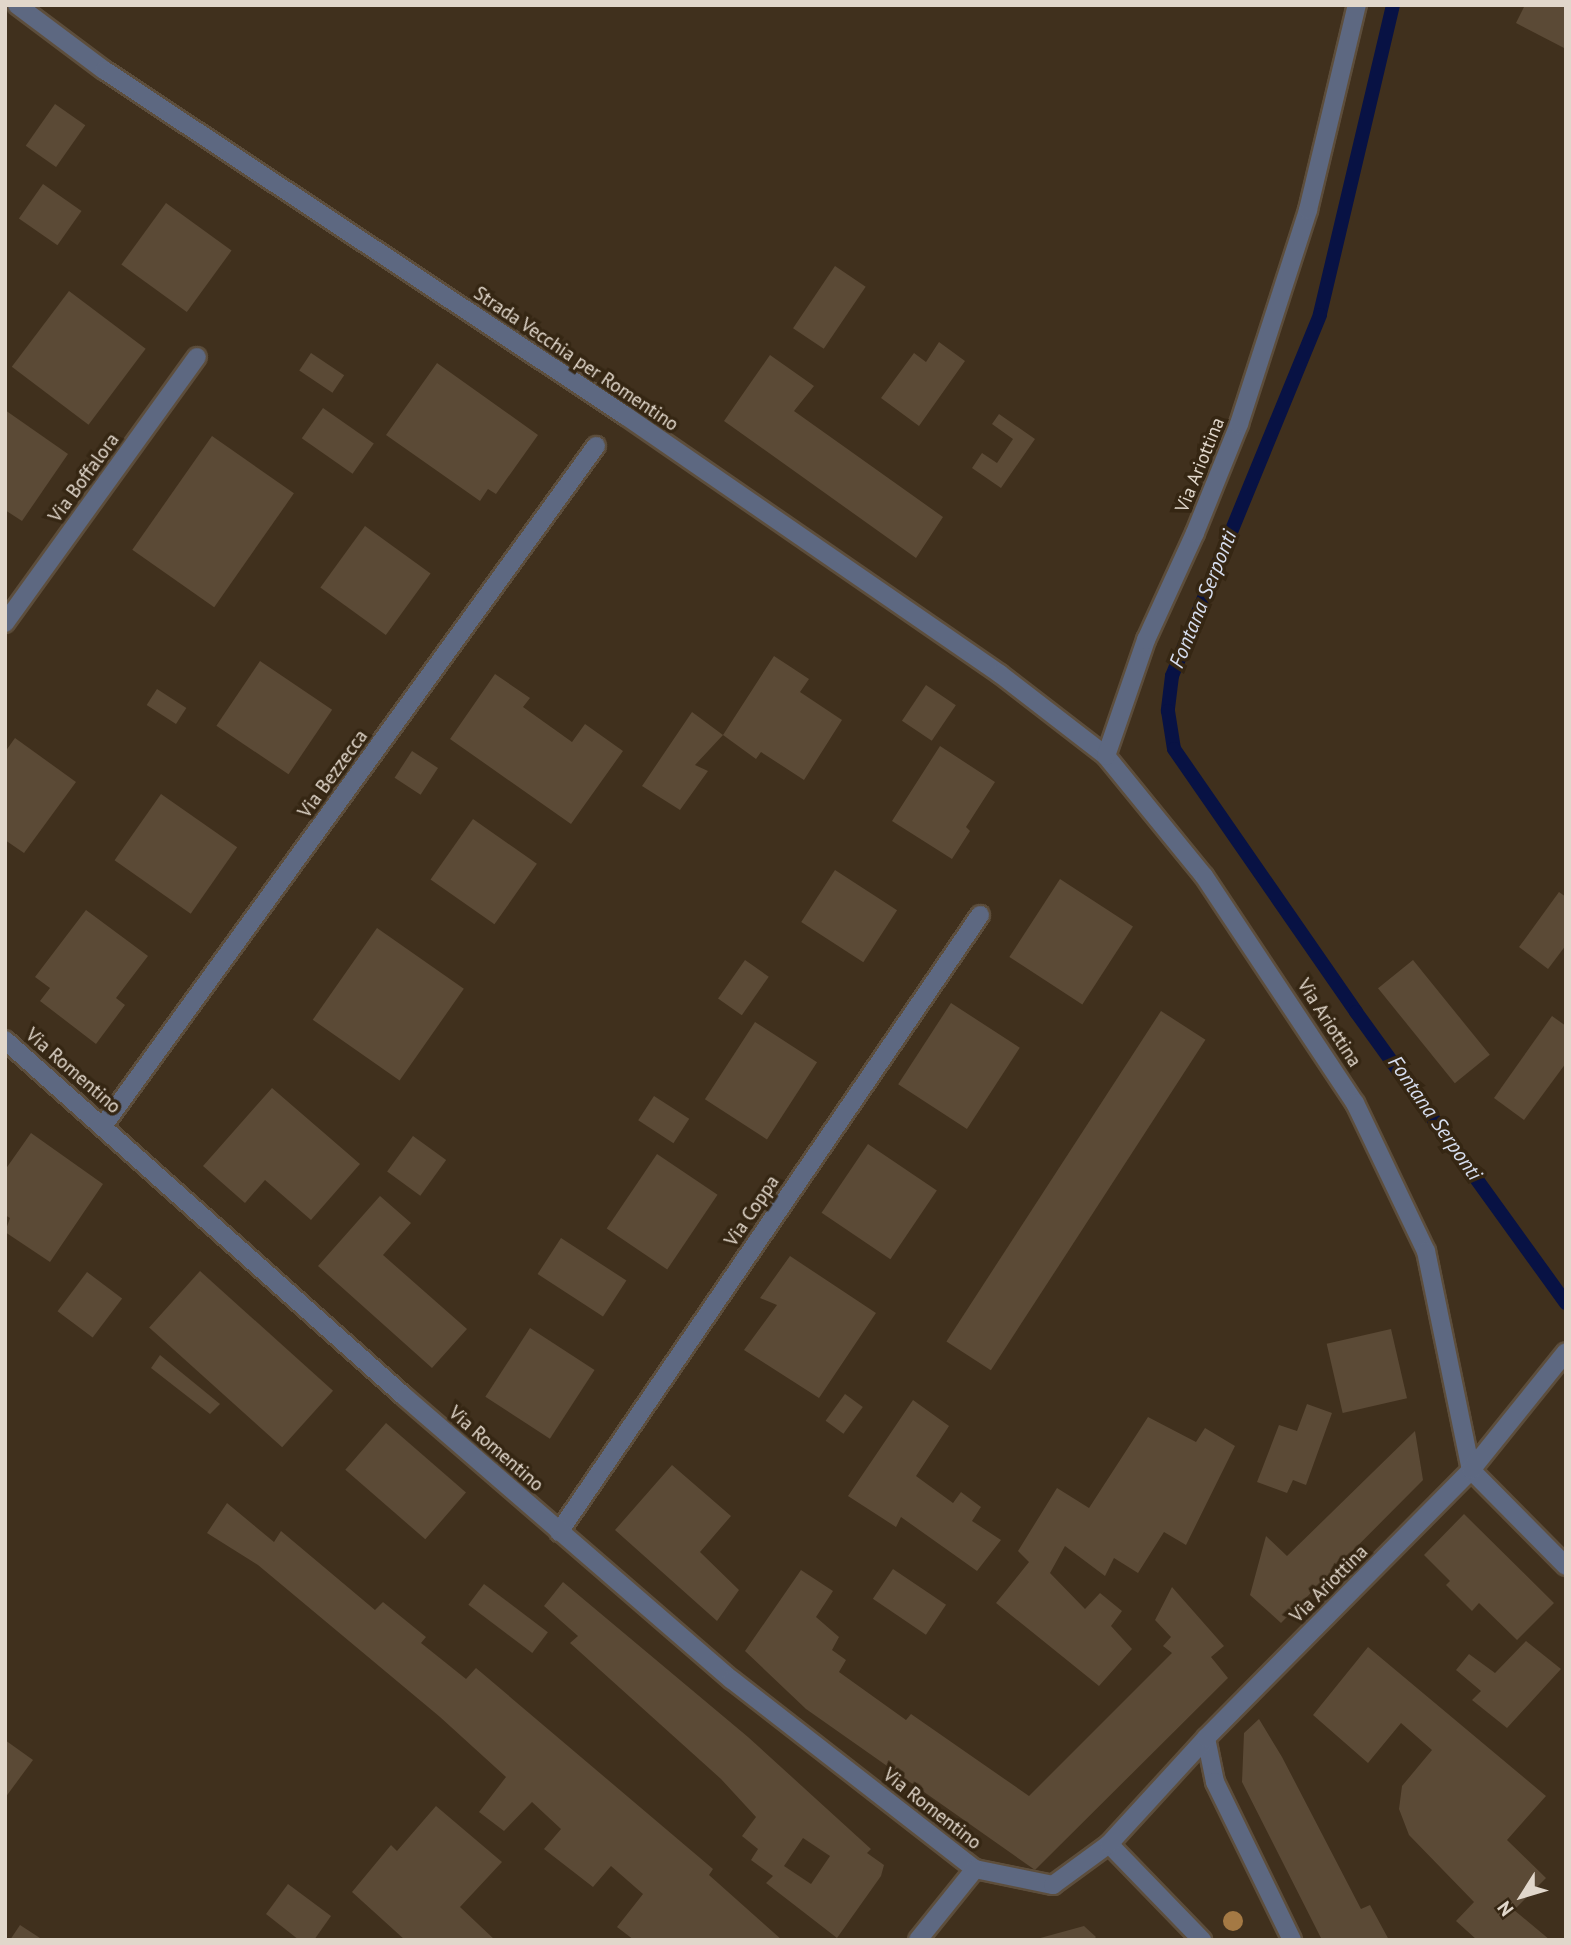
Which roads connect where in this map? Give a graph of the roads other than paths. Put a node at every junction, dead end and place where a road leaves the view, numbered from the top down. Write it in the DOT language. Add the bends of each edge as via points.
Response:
graph roads {
  1 [pos="17,5"];
  2 [pos="1357,5"];
  3 [pos="197,357"];
  4 [pos="596,446"];
  5 [pos="5,623"];
  6 [pos="1106,756"];
  7 [pos="980,915"];
  8 [pos="5,1040"];
  9 [pos="103,1126"];
  10 [pos="1566,1352"];
  11 [pos="1471,1470"];
  12 [pos="559,1532"];
  13 [pos="1566,1566"];
  14 [pos="1206,1738"];
  15 [pos="1109,1844"];
  16 [pos="975,1869"];
  17 [pos="918,1940"];
  18 [pos="1202,1940"];
  19 [pos="1292,1940"];
  1 -- 6 [label="street, Strada Vecchia per Romentino" via="104,70 625,416 978,658"];
  2 -- 6 [label="street, Via Ariottina" via="1308,210 1239,424 1146,640"];
  3 -- 5 [label="street, Via Boffalora"];
  4 -- 9 [label="street, Via Bezzecca"];
  6 -- 11 [label="street, Via Ariottina" via="1204,876 1355,1103 1426,1251"];
  7 -- 12 [label="street, Via Coppa"];
  8 -- 9 [label="street, Via Romentino"];
  9 -- 12 [label="street, Via Romentino"];
  10 -- 11 [label="street"];
  11 -- 13 [label="street"];
  11 -- 14 [label="street, Via Ariottina"];
  12 -- 16 [label="street, Via Romentino" via="732,1680"];
  14 -- 15 [label="street, Via Ariottina"];
  14 -- 19 [label="street" via="1216,1782"];
  15 -- 16 [label="street, Via Ariottina" via="1053,1885"];
  15 -- 18 [label="street"];
  16 -- 17 [label="street"];
}
